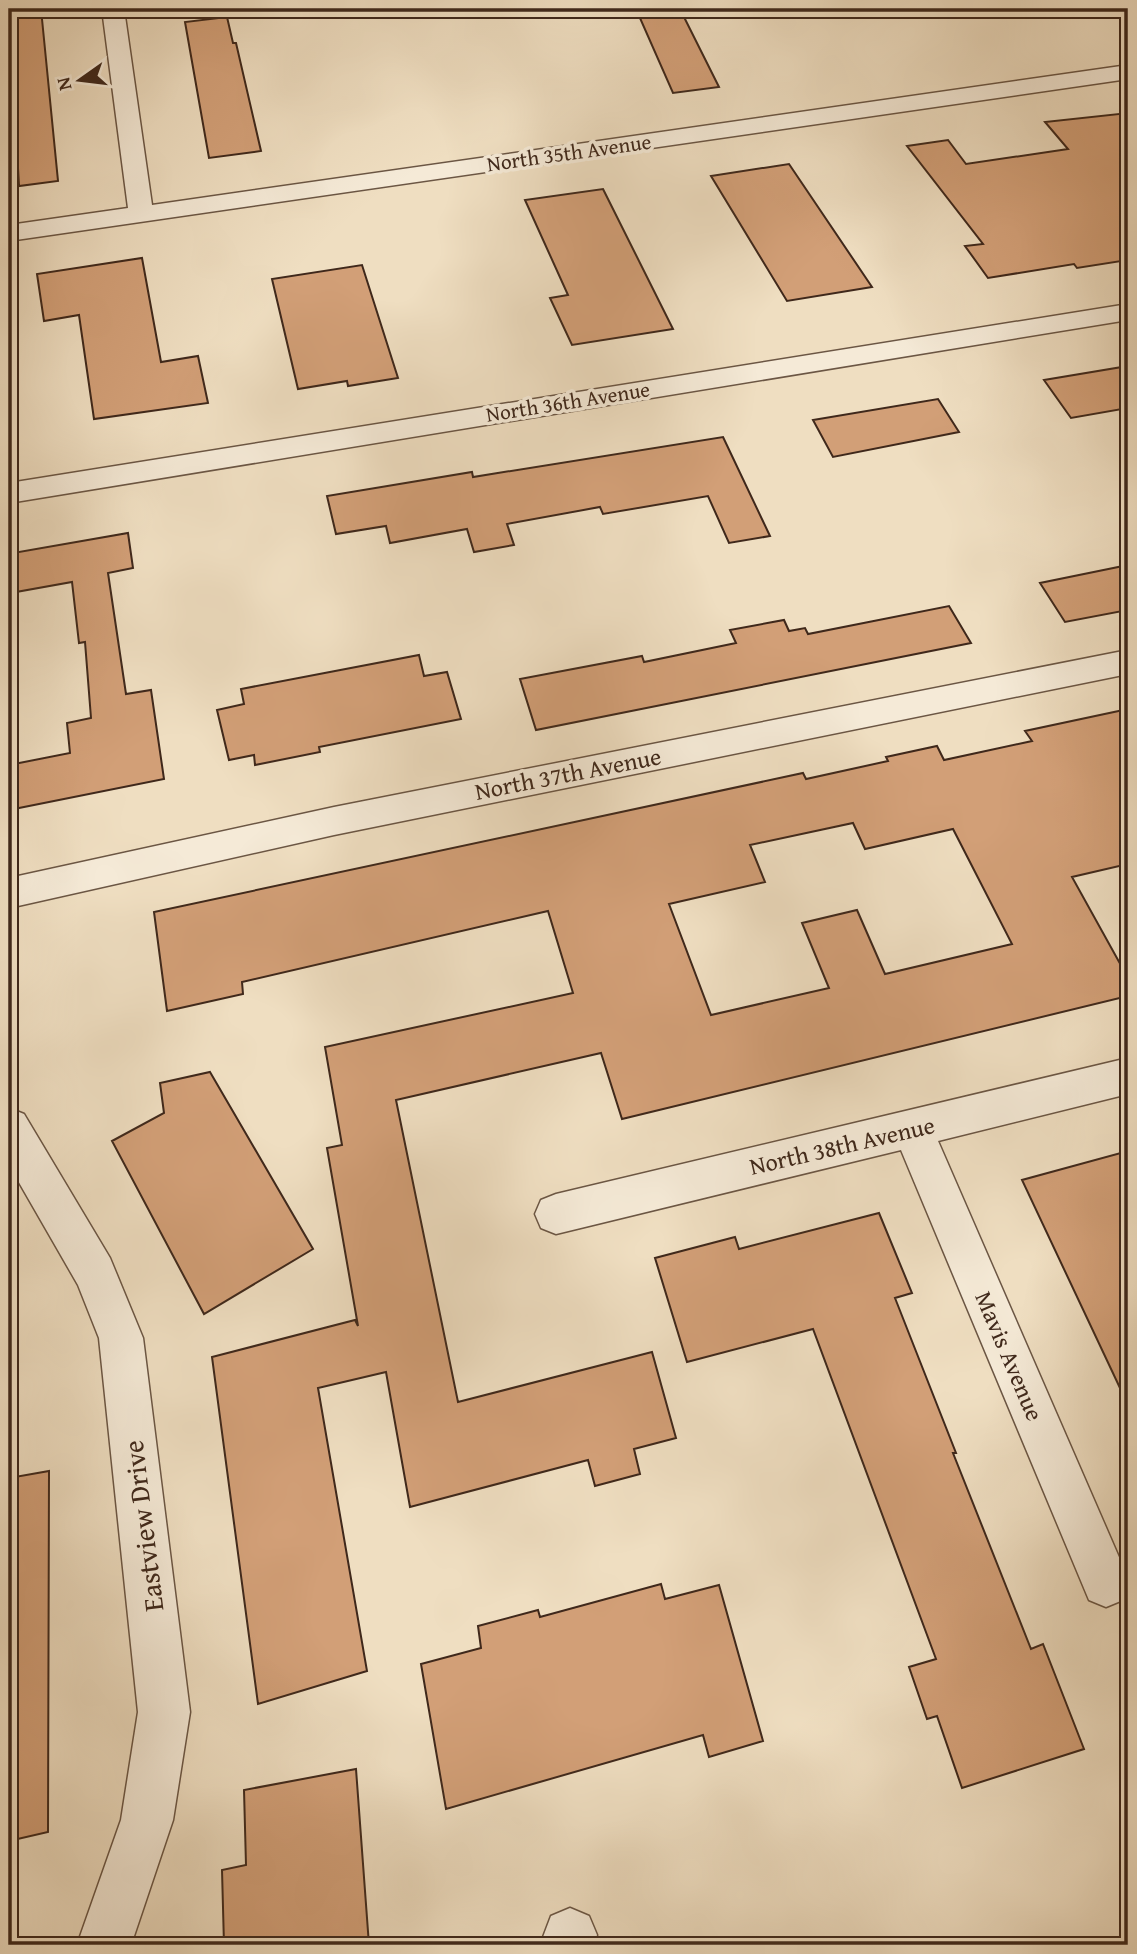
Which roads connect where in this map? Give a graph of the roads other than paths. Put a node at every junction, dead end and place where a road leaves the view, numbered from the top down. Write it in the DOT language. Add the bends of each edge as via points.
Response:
graph roads {
  1 [pos="113,9"];
  2 [pos="1128,72"];
  3 [pos="141,214"];
  4 [pos="9,233"];
  5 [pos="1128,312"];
  6 [pos="9,493"];
  7 [pos="1128,662"];
  8 [pos="11,897"];
  9 [pos="1128,1076"];
  10 [pos="9,1126"];
  11 [pos="913,1130"];
  12 [pos="556,1214"];
  13 [pos="1106,1583"];
  14 [pos="104,1945"];
  1 -- 3 [label="street"];
  2 -- 3 [label="street, North 35th Avenue"];
  3 -- 4 [label="street, North 35th Avenue"];
  5 -- 6 [label="street, North 36th Avenue"];
  7 -- 8 [label="street, North 37th Avenue" via="334,821"];
  9 -- 11 [label="street, North 38th Avenue"];
  10 -- 14 [label="street, Eastview Drive" via="94,1273 121,1338 164,1712 147,1820"];
  11 -- 12 [label="street, North 38th Avenue"];
  11 -- 13 [label="street, Mavis Avenue"];
}
